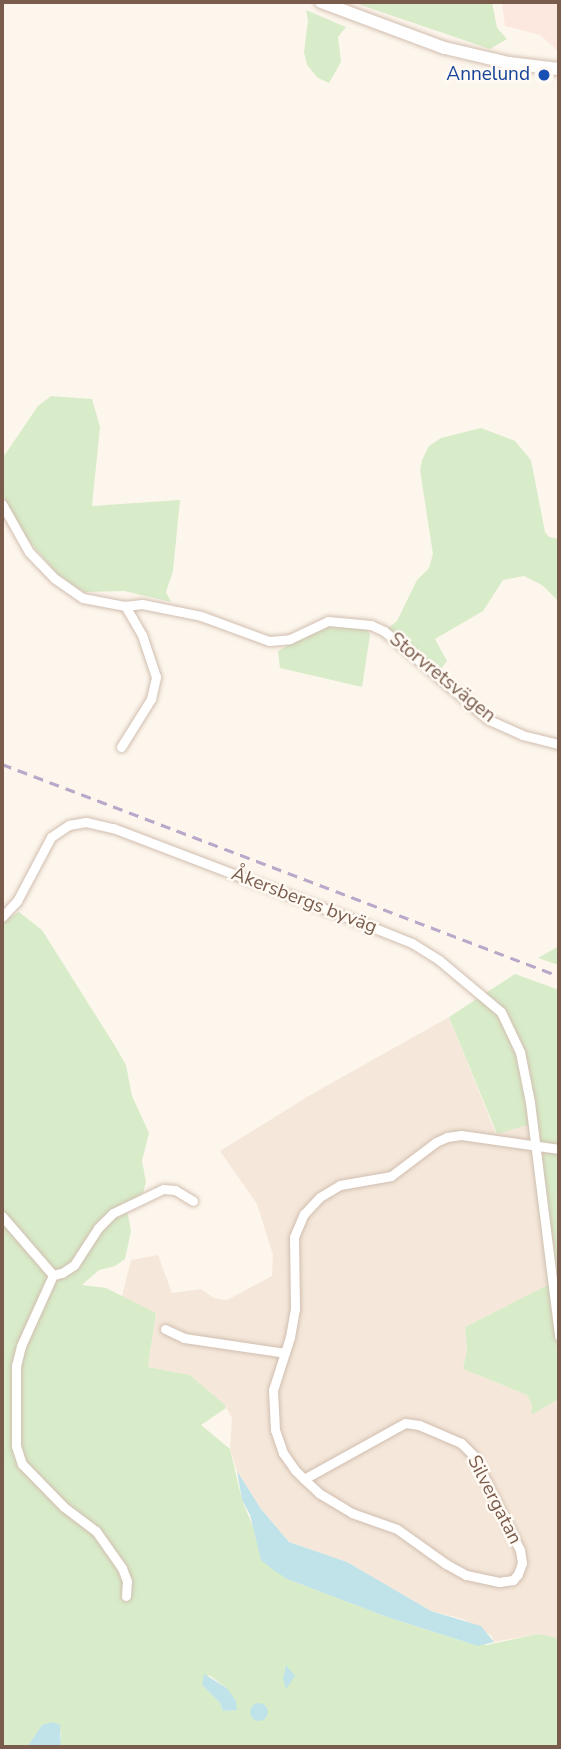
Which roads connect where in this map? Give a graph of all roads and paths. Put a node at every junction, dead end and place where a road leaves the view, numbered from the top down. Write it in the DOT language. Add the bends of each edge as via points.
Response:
graph roads {
  1 [pos="321,2"];
  2 [pos="559,69"];
  3 [pos="2,503"];
  4 [pos="125,606"];
  5 [pos="559,744"];
  6 [pos="121,747"];
  7 [pos="2,917"];
  8 [pos="533,1145"];
  9 [pos="559,1149"];
  10 [pos="193,1201"];
  11 [pos="2,1216"];
  12 [pos="53,1275"];
  13 [pos="165,1329"];
  14 [pos="559,1336"];
  15 [pos="285,1353"];
  16 [pos="304,1479"];
  17 [pos="127,1596"];
  1 -- 2 [label="main road" via="445,48"];
  3 -- 4 [label="street, Storvretsvägen" via="16,533 54,578 83,598"];
  4 -- 5 [label="street, Storvretsvägen" via="142,604 201,616 269,641 290,639 328,621 371,625 489,720"];
  4 -- 6 [label="street" via="142,635 156,677 151,699"];
  7 -- 8 [label="street, Åkersbergs byväg" via="17,901 51,837 69,825 86,822 113,828 396,936 439,960 501,1012 520,1052"];
  8 -- 9 [label="street, Silvergatan"];
  8 -- 14 [label="street, Åkersbergs byväg"];
  8 -- 15 [label="street, Silvergatan" via="447,1137 391,1176 340,1185 320,1196 304,1214 294,1237 295,1309"];
  10 -- 12 [label="street" via="175,1190 163,1189 113,1213 98,1227 74,1265"];
  11 -- 12 [label="street"];
  12 -- 17 [label="street" via="16,1366 16,1446 22,1464 64,1507 96,1531 122,1568"];
  13 -- 15 [label="street" via="184,1338"];
  15 -- 16 [label="street, Silvergatan" via="273,1390 275,1430 284,1453"];
  16 -- 16 [label="street, Silvergatan" via="344,1508 386,1523 415,1540 456,1570 499,1582 513,1580 520,1571 520,1550 474,1455 461,1443 419,1425 398,1426"];
}
